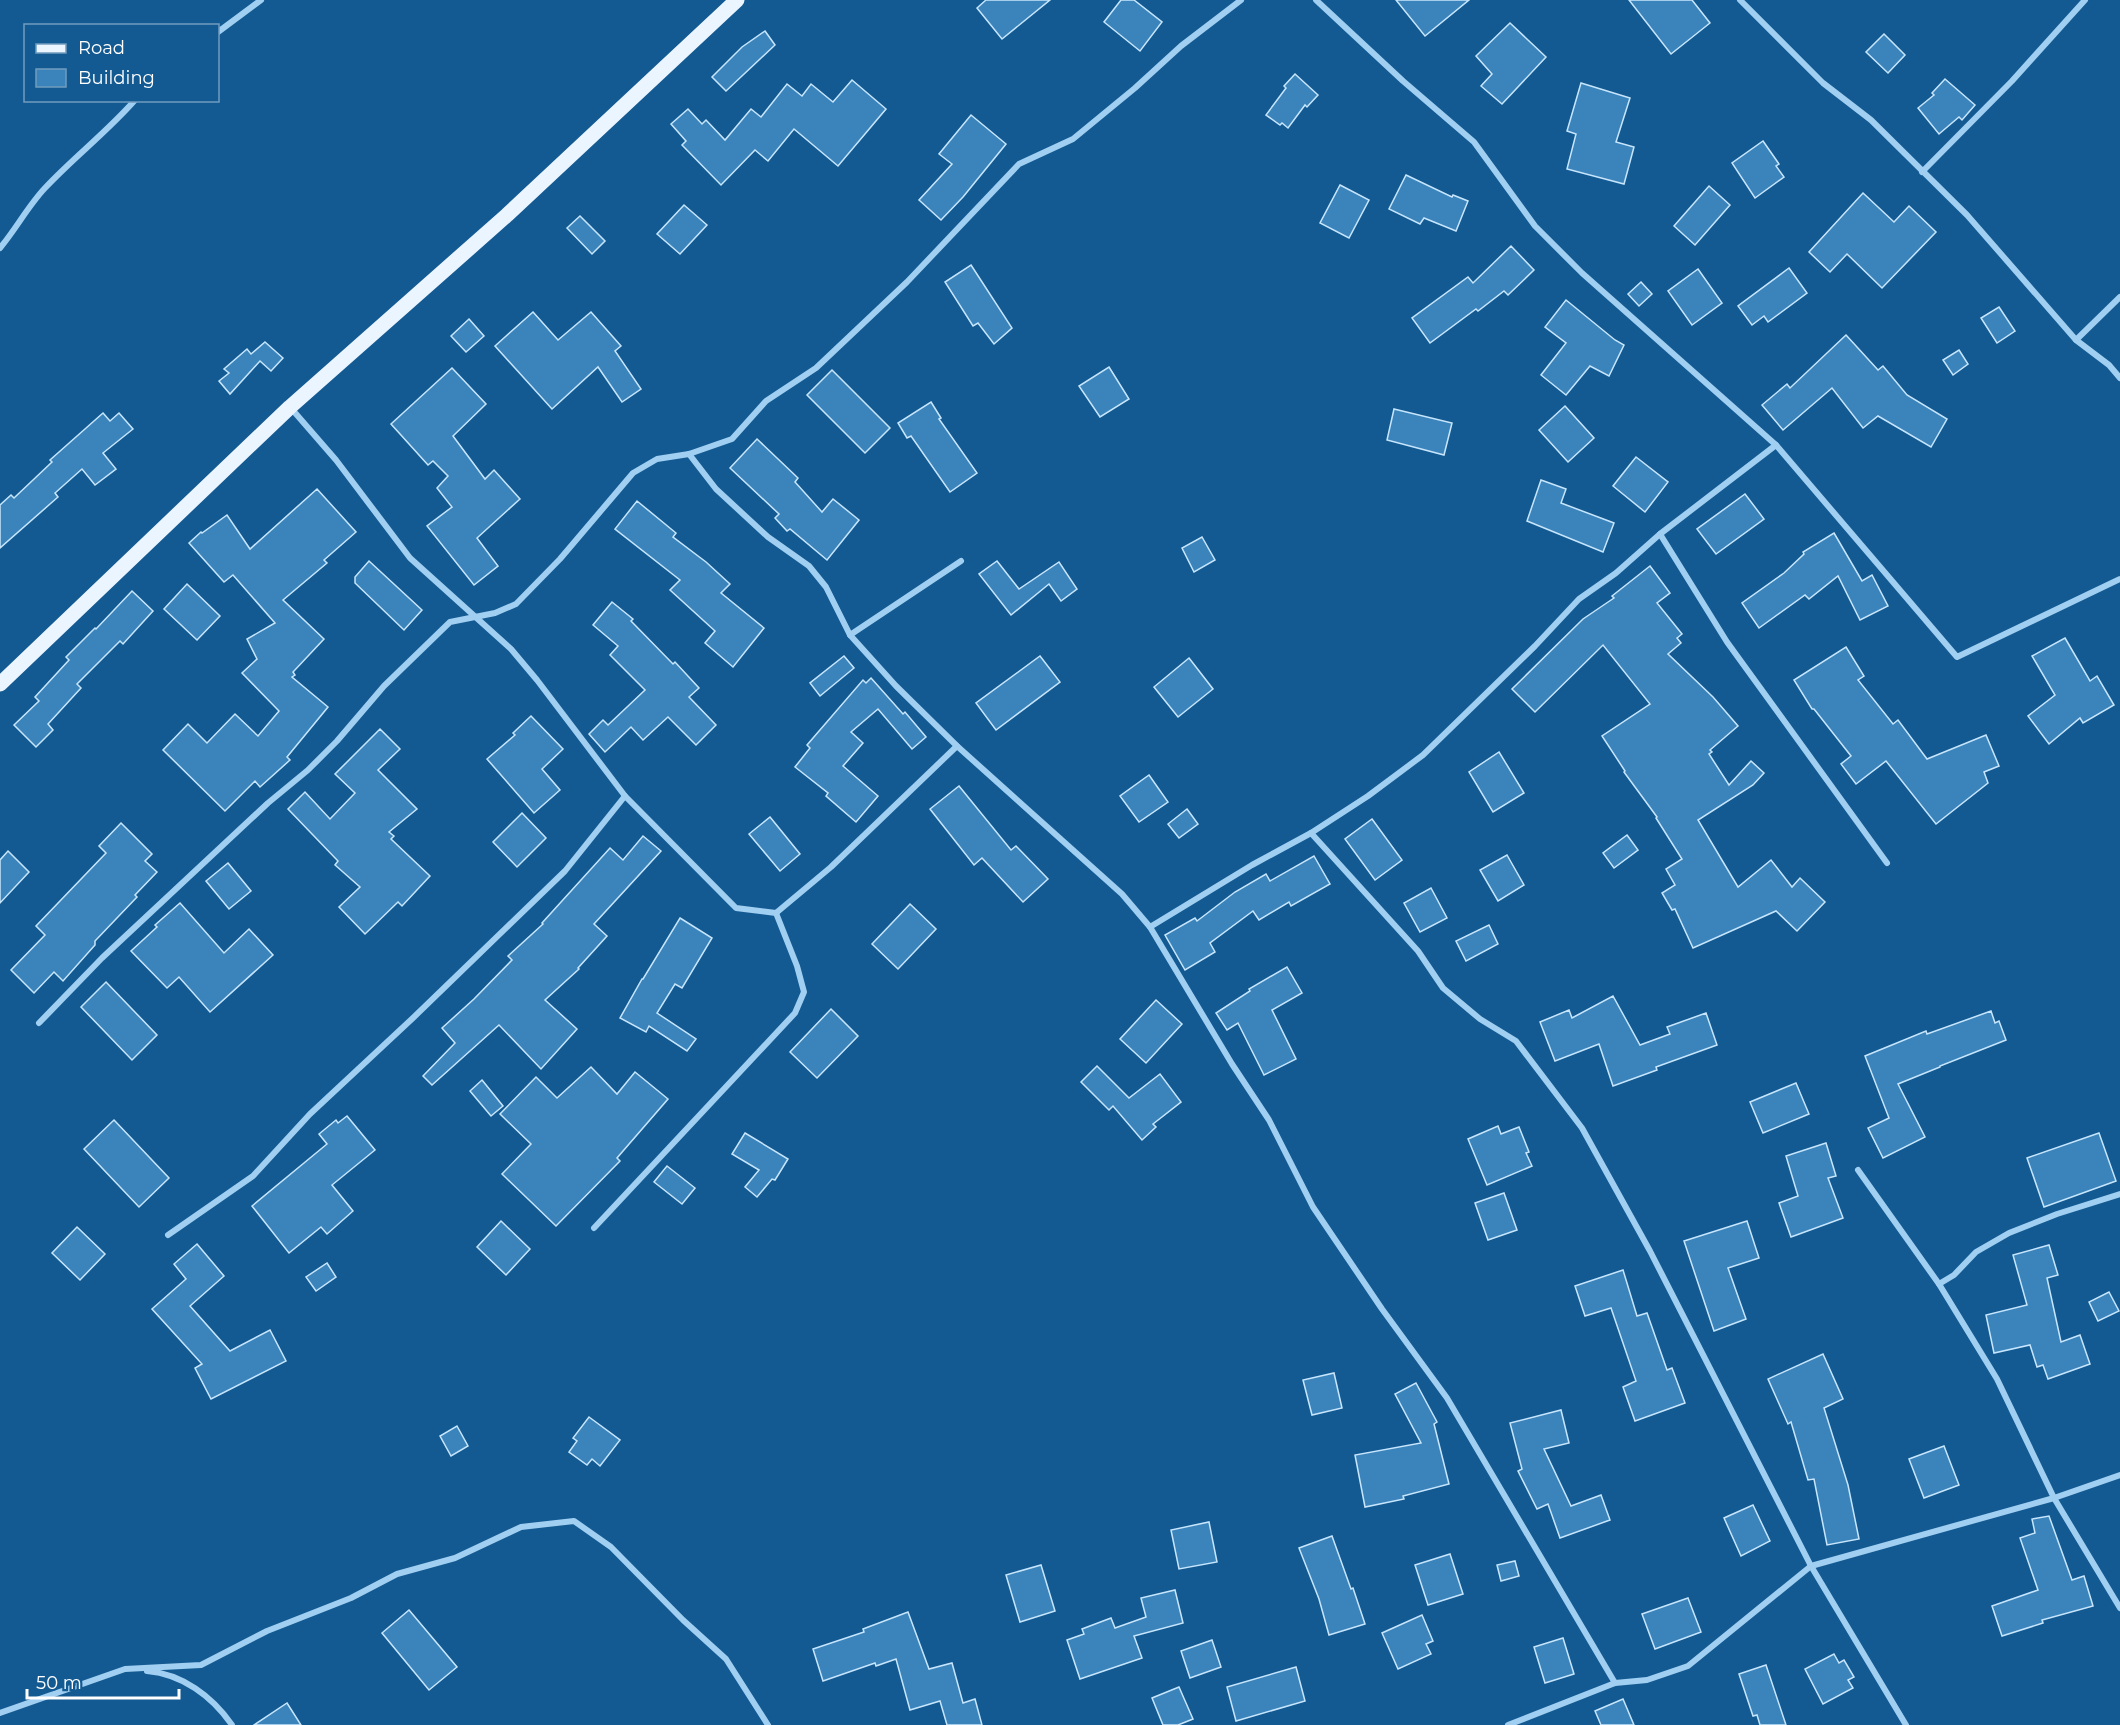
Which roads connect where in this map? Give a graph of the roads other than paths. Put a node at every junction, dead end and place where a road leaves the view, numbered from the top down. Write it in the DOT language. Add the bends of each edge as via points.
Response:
graph roads {
  1 [pos="261,0"];
  2 [pos="737,0"];
  3 [pos="1241,0"];
  4 [pos="1316,0"];
  5 [pos="1740,0"];
  6 [pos="2085,0"];
  7 [pos="219,31"];
  8 [pos="133,102"];
  9 [pos="1922,172"];
  10 [pos="0,248"];
  11 [pos="2120,297"];
  12 [pos="2076,340"];
  13 [pos="2120,378"];
  14 [pos="290,407"];
  15 [pos="1776,445"];
  16 [pos="689,454"];
  17 [pos="1660,534"];
  18 [pos="960,561"];
  19 [pos="2120,579"];
  20 [pos="477,618"];
  21 [pos="850,635"];
  22 [pos="0,684"];
  23 [pos="957,746"];
  24 [pos="625,795"];
  25 [pos="1311,833"];
  26 [pos="1887,864"];
  27 [pos="776,913"];
  28 [pos="1150,927"];
  29 [pos="39,1023"];
  30 [pos="1858,1170"];
  31 [pos="2120,1194"];
  32 [pos="594,1228"];
  33 [pos="168,1235"];
  34 [pos="1939,1284"];
  35 [pos="2120,1475"];
  36 [pos="2054,1498"];
  37 [pos="1811,1566"];
  38 [pos="2120,1608"];
  39 [pos="125,1669"];
  40 [pos="1615,1683"];
  41 [pos="0,1713"];
  42 [pos="232,1725"];
  43 [pos="768,1725"];
  44 [pos="1508,1725"];
  45 [pos="1906,1725"];
  1 -- 7 [label="street"];
  2 -- 14 [label="main road" via="507,215"];
  3 -- 16 [label="street" via="1073,139 1018,164 907,282 816,368 766,401 732,439"];
  4 -- 15 [label="street" via="1474,142 1535,226 1582,273"];
  5 -- 9 [label="street" via="1823,83 1871,120"];
  6 -- 9 [label="street"];
  8 -- 10 [label="street" via="43,189"];
  9 -- 12 [label="street" via="1967,215"];
  11 -- 12 [label="street"];
  12 -- 13 [label="street"];
  14 -- 20 [label="street" via="336,460 410,558"];
  14 -- 22 [label="main road"];
  15 -- 17 [label="street"];
  15 -- 19 [label="street" via="1957,657"];
  16 -- 20 [label="street" via="657,459 633,473 516,604"];
  16 -- 21 [label="street" via="716,489 768,537 809,566 826,586"];
  17 -- 25 [label="street" via="1579,599 1424,755"];
  17 -- 26 [label="street" via="1727,642"];
  18 -- 21 [label="street"];
  20 -- 24 [label="street" via="537,680"];
  20 -- 29 [label="street" via="450,622 384,686 308,770 111,950"];
  21 -- 23 [label="street"];
  23 -- 27 [label="street" via="831,867"];
  23 -- 28 [label="street" via="1122,894"];
  24 -- 27 [label="street" via="736,908"];
  24 -- 33 [label="street" via="565,871 310,1114 253,1176"];
  25 -- 28 [label="street"];
  25 -- 37 [label="street" via="1418,951 1443,988 1480,1019 1516,1041 1581,1128 1650,1251"];
  27 -- 32 [label="street" via="804,992 795,1012"];
  28 -- 40 [label="street" via="1269,1120 1313,1207 1447,1398"];
  30 -- 34 [label="street"];
  31 -- 34 [label="street" via="2009,1233 1976,1252"];
  34 -- 36 [label="street" via="1997,1379"];
  35 -- 36 [label="street"];
  36 -- 37 [label="street"];
  36 -- 38 [label="street"];
  37 -- 40 [label="street" via="1688,1666 1647,1680"];
  37 -- 45 [label="street"];
  39 -- 41 [label="street"];
  39 -- 42 [label="street" via="165,1672 198,1689"];
  39 -- 43 [label="street" via="201,1665 267,1631 351,1598 397,1574 455,1558 521,1527 574,1521 611,1546 726,1659"];
  40 -- 44 [label="street"];
}
